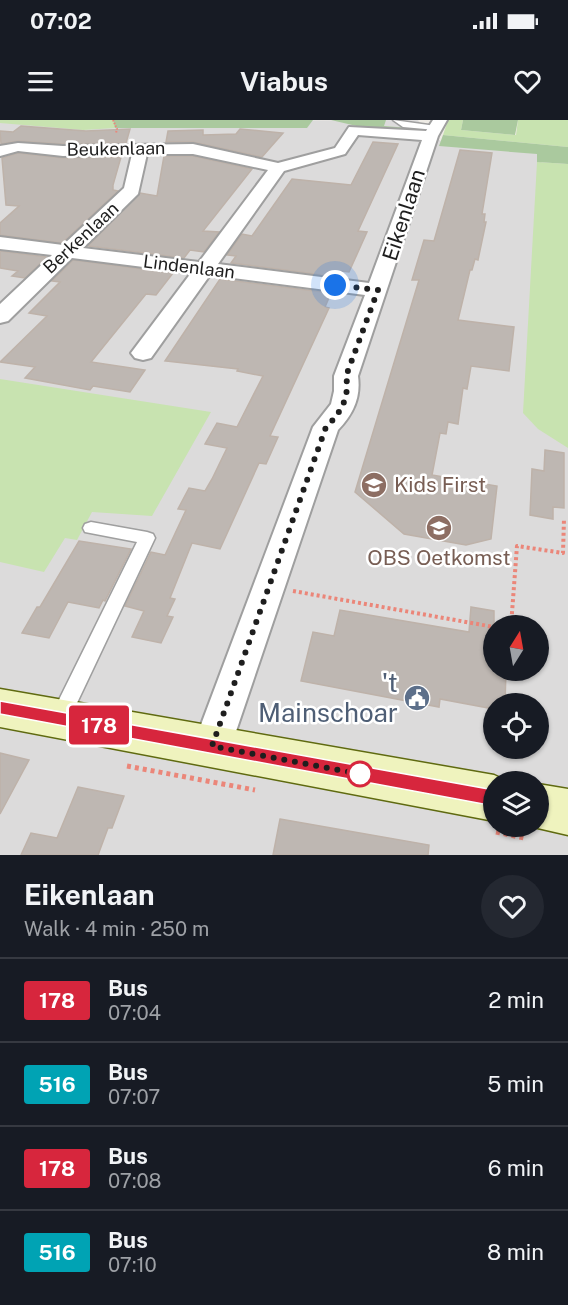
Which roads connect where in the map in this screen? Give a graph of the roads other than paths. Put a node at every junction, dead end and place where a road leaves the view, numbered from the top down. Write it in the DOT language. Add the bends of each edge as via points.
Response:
graph roads {
  1 [pos="397,120"];
  2 [pos="436,128"];
  3 [pos="241,144"];
  4 [pos="141,149"];
  5 [pos="0,151"];
  6 [pos="231,157"];
  7 [pos="278,168"];
  8 [pos="0,243"];
  9 [pos="67,251"];
  10 [pos="206,269"];
  11 [pos="378,290"];
  12 [pos="0,316"];
  13 [pos="143,354"];
  14 [pos="91,528"];
  15 [pos="0,708"];
  16 [pos="60,718"];
  17 [pos="212,746"];
  18 [pos="483,796"];
  19 [pos="549,809"];
  20 [pos="568,812"];
  1 -- 2 [label="lane" via="403,125"];
  2 -- 7 [label="street, Beukenlaan" via="354,130 340,151"];
  2 -- 11 [label="street, Eikenlaan"];
  3 -- 6 [label="street"];
  4 -- 5 [label="street, Beukenlaan" via="63,151 18,147"];
  4 -- 6 [label="street, Beukenlaan" via="193,149"];
  4 -- 9 [label="street, Berkenlaan" via="132,190"];
  6 -- 7 [label="street, Beukenlaan"];
  7 -- 10 [label="street"];
  8 -- 9 [label="street, Lindenlaan"];
  9 -- 10 [label="street, Lindenlaan"];
  9 -- 12 [label="street, Berkenlaan"];
  10 -- 11 [label="street, Lindenlaan"];
  10 -- 13 [label="street"];
  11 -- 17 [label="street, Eikenlaan" via="346,376 349,388 339,414 326,427"];
  14 -- 16 [label="lane" via="147,537"];
  15 -- 16 [label="main road"];
  16 -- 17 [label="main road"];
  17 -- 18 [label="main road"];
  19 -- 20 [label="main road"];
}
